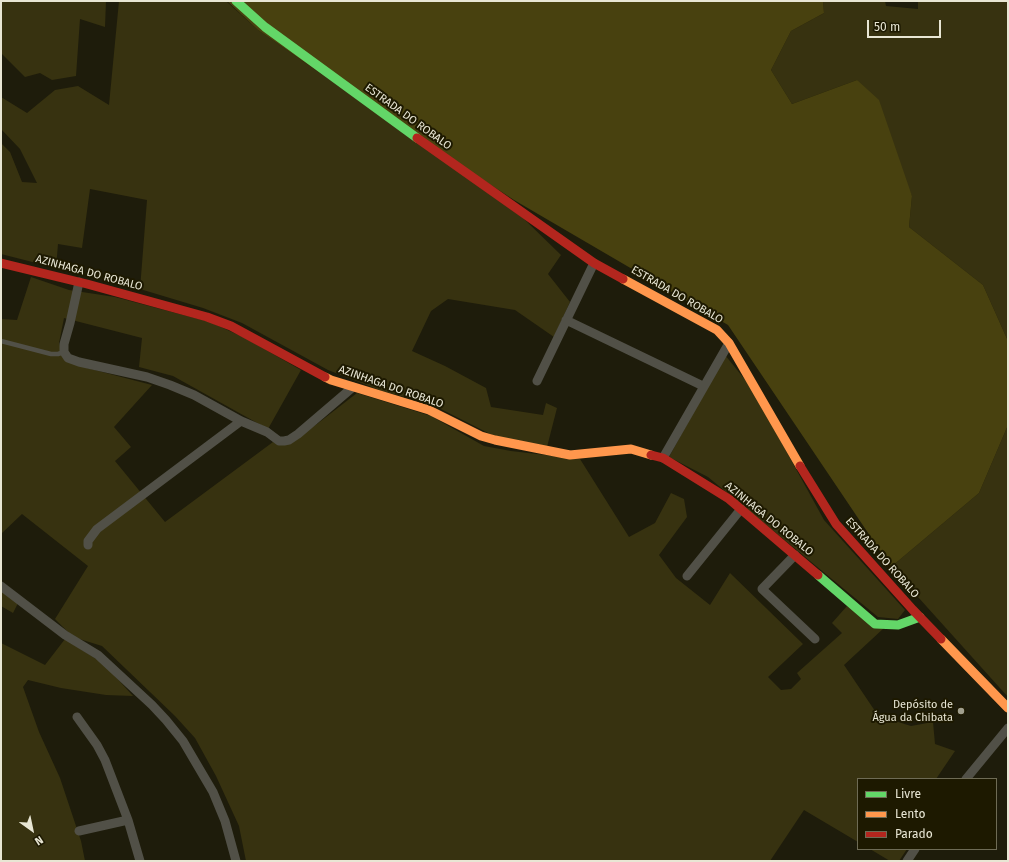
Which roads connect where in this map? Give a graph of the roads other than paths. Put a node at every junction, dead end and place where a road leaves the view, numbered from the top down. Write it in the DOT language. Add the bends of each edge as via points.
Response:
graph roads {
  1 [pos="236,1"];
  2 [pos="1,263"];
  3 [pos="594,263"];
  4 [pos="79,282"];
  5 [pos="566,320"];
  6 [pos="1,341"];
  7 [pos="729,343"];
  8 [pos="64,352"];
  9 [pos="537,381"];
  10 [pos="704,386"];
  11 [pos="353,388"];
  12 [pos="241,421"];
  13 [pos="663,458"];
  14 [pos="741,509"];
  15 [pos="88,545"];
  16 [pos="795,555"];
  17 [pos="687,576"];
  18 [pos="1,586"];
  19 [pos="920,617"];
  20 [pos="815,639"];
  21 [pos="1008,708"];
  22 [pos="77,717"];
  23 [pos="1008,728"];
  24 [pos="967,778"];
  25 [pos="128,820"];
  26 [pos="79,831"];
  27 [pos="915,850"];
  28 [pos="140,861"];
  29 [pos="236,861"];
  30 [pos="907,861"];
  1 -- 3 [label="street, ESTRADA DO ROBALO" via="265,27 350,90"];
  2 -- 4 [label="street, AZINHAGA DO ROBALO"];
  3 -- 5 [label="street"];
  3 -- 7 [label="street, ESTRADA DO ROBALO" via="717,330"];
  4 -- 8 [label="street"];
  4 -- 11 [label="street, AZINHAGA DO ROBALO" via="225,323 332,380"];
  5 -- 9 [label="street"];
  5 -- 10 [label="street"];
  6 -- 8 [label="lane" via="52,354"];
  7 -- 10 [label="street"];
  7 -- 19 [label="street, ESTRADA DO ROBALO" via="836,524"];
  8 -- 12 [label="street" via="68,358 79,362 147,377 170,385"];
  10 -- 13 [label="street"];
  11 -- 12 [label="street" via="298,434 284,441 279,441 267,432"];
  11 -- 13 [label="street, AZINHAGA DO ROBALO" via="429,410 481,436 495,440 570,455 631,449"];
  12 -- 15 [label="street" via="97,529"];
  13 -- 14 [label="street, AZINHAGA DO ROBALO"];
  14 -- 16 [label="street, AZINHAGA DO ROBALO"];
  14 -- 17 [label="street"];
  16 -- 19 [label="street, AZINHAGA DO ROBALO" via="875,624 898,625"];
  16 -- 20 [label="street" via="762,589"];
  18 -- 29 [label="street" via="65,635 98,655 152,705 183,741 209,785 224,821"];
  19 -- 21 [label="street, ESTRADA DO ROBALO"];
  22 -- 25 [label="street" via="105,760"];
  23 -- 24 [label="street"];
  25 -- 26 [label="street"];
  25 -- 28 [label="street"];
  27 -- 30 [label="street"];
}
